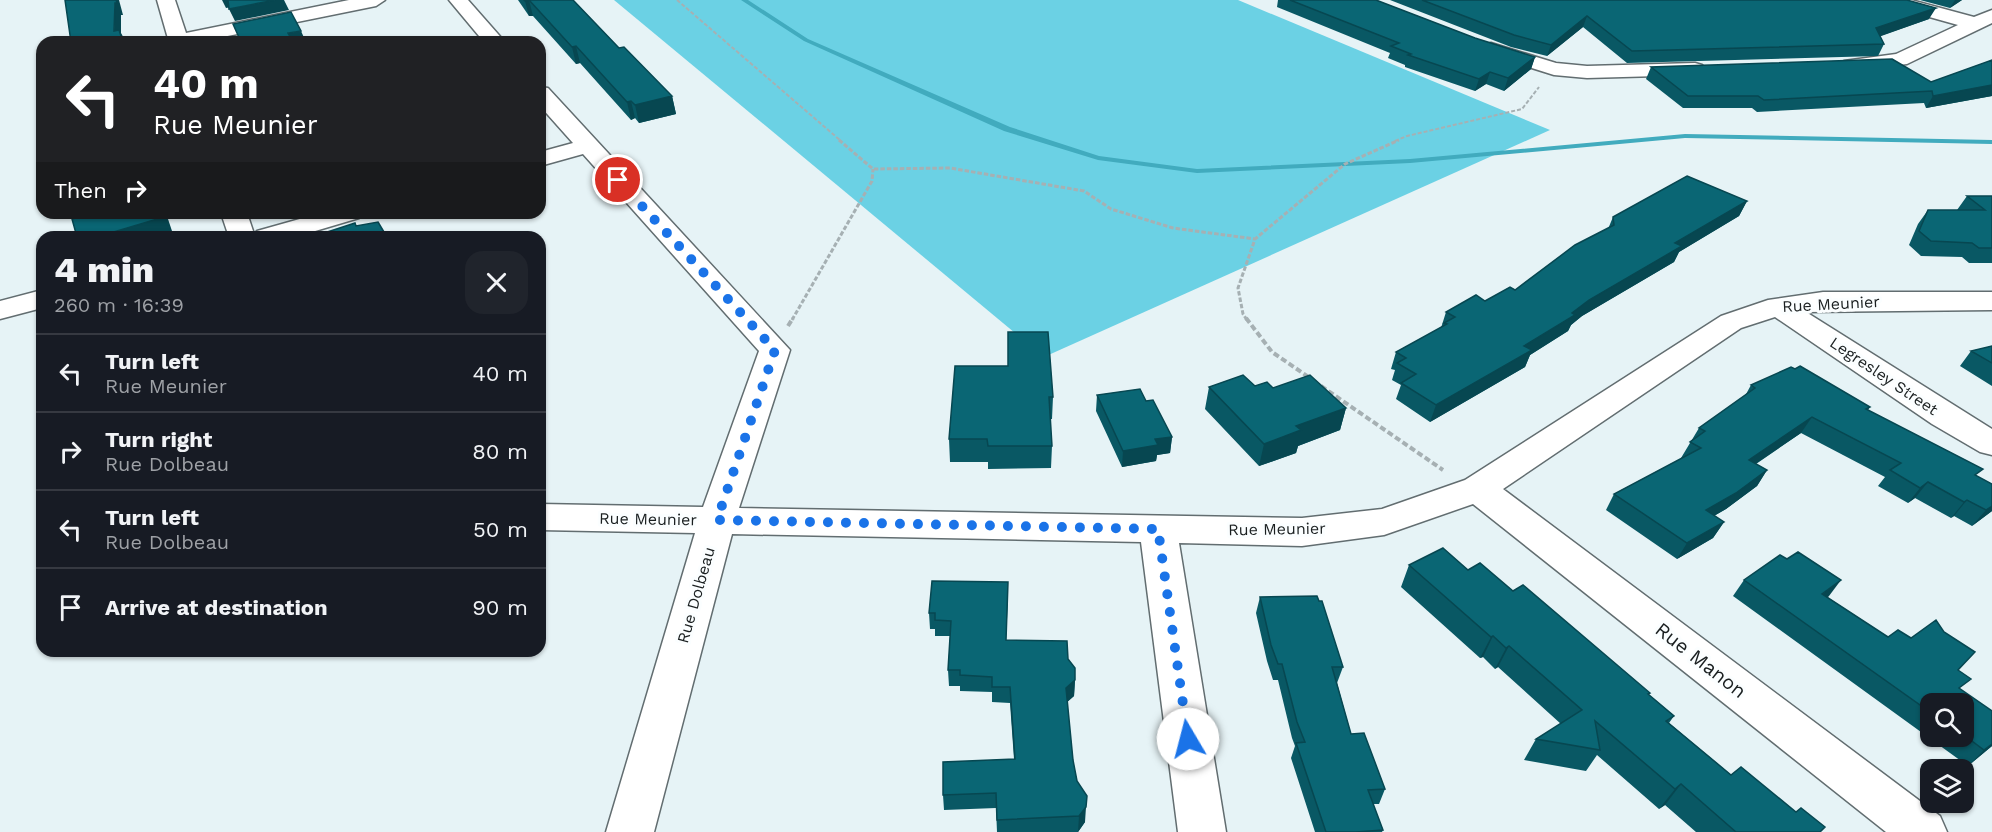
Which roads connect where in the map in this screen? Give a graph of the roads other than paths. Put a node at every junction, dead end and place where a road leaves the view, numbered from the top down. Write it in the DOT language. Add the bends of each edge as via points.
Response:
graph roads {
  1 [pos="166,0"];
  2 [pos="376,0"];
  3 [pos="458,0"];
  4 [pos="1890,0"];
  5 [pos="1984,20"];
  6 [pos="177,36"];
  7 [pos="203,36"];
  8 [pos="490,36"];
  9 [pos="1473,42"];
  10 [pos="1836,66"];
  11 [pos="1718,69"];
  12 [pos="546,100"];
  13 [pos="586,146"];
  14 [pos="546,157"];
  15 [pos="329,219"];
  16 [pos="287,231"];
  17 [pos="36,301"];
  18 [pos="1992,301"];
  19 [pos="1778,306"];
  20 [pos="0,310"];
  21 [pos="1992,444"];
  22 [pos="1478,489"];
  23 [pos="546,517"];
  24 [pos="717,520"];
  25 [pos="1158,529"];
  26 [pos="630,832"];
  27 [pos="1202,832"];
  28 [pos="1923,832"];
  1 -- 6 [label="street"];
  2 -- 7 [label="street"];
  3 -- 8 [label="street"];
  4 -- 5 [label="street"];
  5 -- 10 [label="street" via="1900,60"];
  9 -- 11 [label="street" via="1554,69"];
  12 -- 13 [label="street"];
  13 -- 14 [label="street"];
  13 -- 24 [label="street, Rue Dolbeau" via="775,350"];
  15 -- 16 [label="street"];
  17 -- 20 [label="street"];
  18 -- 19 [label="street, Rue Meunier" via="1823,301"];
  19 -- 21 [label="street, Legresley Street"];
  19 -- 22 [label="street, Rue Meunier" via="1731,322"];
  22 -- 25 [label="street, Rue Meunier" via="1384,522 1360,525 1302,532"];
  22 -- 28 [label="street, Rue Manon"];
  23 -- 24 [label="street, Rue Meunier"];
  24 -- 25 [label="street, Rue Meunier"];
  24 -- 26 [label="street, Rue Dolbeau"];
  25 -- 27 [label="street"];
}
